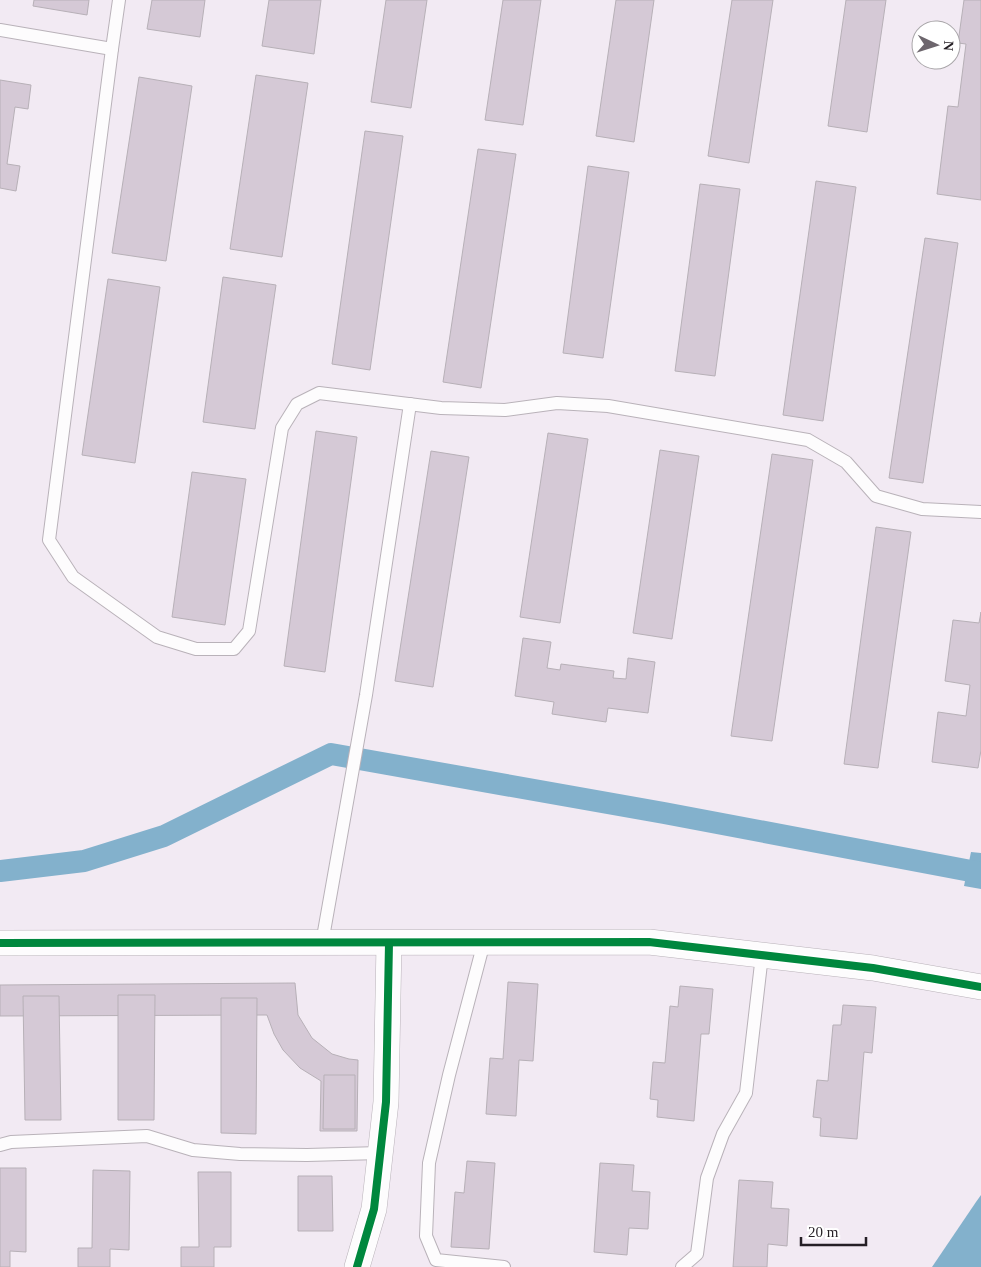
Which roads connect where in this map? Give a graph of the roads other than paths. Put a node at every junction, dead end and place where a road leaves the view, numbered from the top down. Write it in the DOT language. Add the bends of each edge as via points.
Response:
graph roads {
  1 [pos="119,0"];
  2 [pos="0,30"];
  3 [pos="112,49"];
  4 [pos="410,404"];
  5 [pos="981,512"];
  6 [pos="484,942"];
  7 [pos="0,943"];
  8 [pos="322,943"];
  9 [pos="390,943"];
  10 [pos="762,955"];
  11 [pos="981,987"];
  12 [pos="0,1145"];
  13 [pos="380,1153"];
  14 [pos="357,1267"];
  15 [pos="504,1267"];
  16 [pos="682,1267"];
  1 -- 3 [label="lane"];
  2 -- 3 [label="lane"];
  3 -- 4 [label="lane" via="49,540 74,576 157,637 196,649 234,649 249,631 282,428 297,404 319,393"];
  4 -- 5 [label="lane" via="505,410 557,403 608,406 808,440 846,462 876,496 922,509"];
  4 -- 8 [label="lane" via="366,696"];
  6 -- 9 [label="street"];
  6 -- 10 [label="street" via="649,942"];
  6 -- 15 [label="lane" via="429,1163 426,1236 436,1260"];
  7 -- 8 [label="street"];
  8 -- 9 [label="street"];
  9 -- 13 [label="street" via="386,1102"];
  10 -- 11 [label="street" via="873,968"];
  10 -- 16 [label="lane" via="746,1093 723,1134 707,1178 697,1254"];
  12 -- 13 [label="lane" via="147,1136 193,1150 240,1154"];
  13 -- 14 [label="street" via="374,1209"];
}
